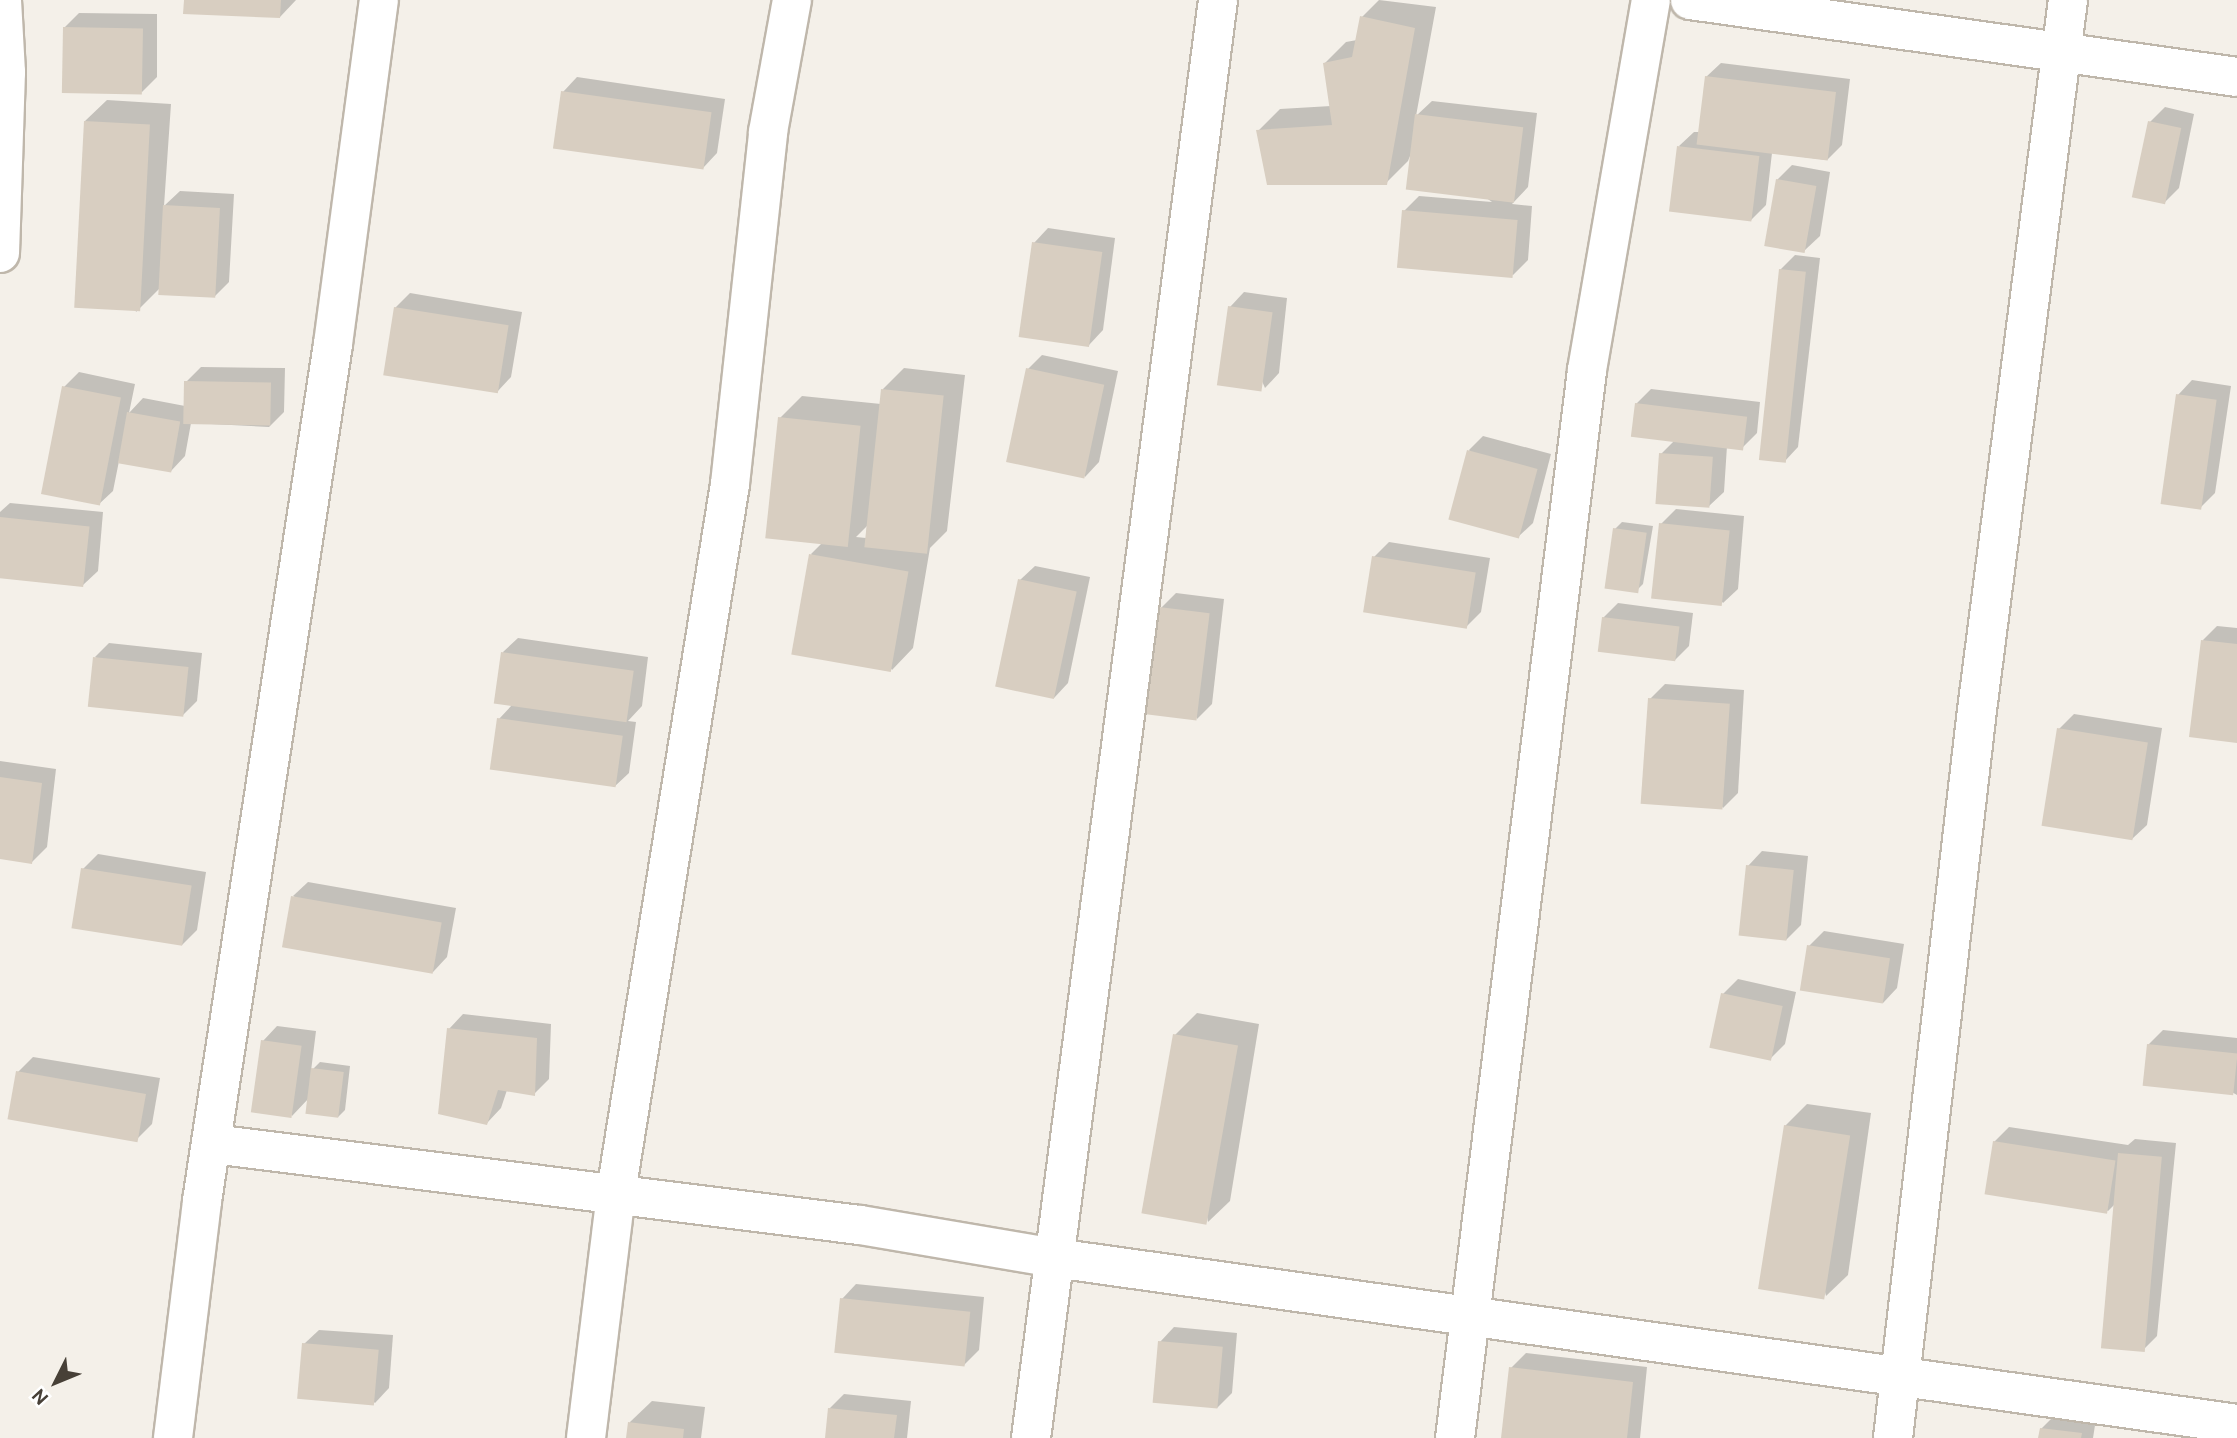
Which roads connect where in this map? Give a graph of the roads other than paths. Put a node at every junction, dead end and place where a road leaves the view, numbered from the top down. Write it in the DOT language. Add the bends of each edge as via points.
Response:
graph roads {
  1 [pos="2,0"];
  2 [pos="379,0"];
  3 [pos="792,0"];
  4 [pos="1218,0"];
  5 [pos="1651,0"];
  6 [pos="1690,0"];
  7 [pos="2068,0"];
  8 [pos="2061,52"];
  9 [pos="2237,77"];
  10 [pos="0,253"];
  11 [pos="214,1144"];
  12 [pos="616,1192"];
  13 [pos="1055,1258"];
  14 [pos="1471,1313"];
  15 [pos="1900,1377"];
  16 [pos="2237,1424"];
  17 [pos="173,1438"];
  18 [pos="586,1438"];
  19 [pos="1031,1438"];
  20 [pos="1455,1438"];
  21 [pos="1893,1438"];
  1 -- 10 [label="street" via="6,72"];
  2 -- 11 [label="street" via="333,344 255,831"];
  3 -- 12 [label="street" via="768,132 730,484"];
  4 -- 13 [label="street"];
  5 -- 14 [label="street" via="1587,370"];
  6 -- 8 [label="street"];
  7 -- 8 [label="street"];
  8 -- 9 [label="street"];
  8 -- 15 [label="street" via="1976,718"];
  11 -- 12 [label="street"];
  11 -- 17 [label="street" via="202,1201"];
  12 -- 13 [label="street"];
  12 -- 18 [label="street"];
  13 -- 14 [label="street"];
  13 -- 19 [label="street"];
  14 -- 15 [label="street"];
  14 -- 20 [label="street"];
  15 -- 16 [label="street"];
  15 -- 21 [label="street"];
}
